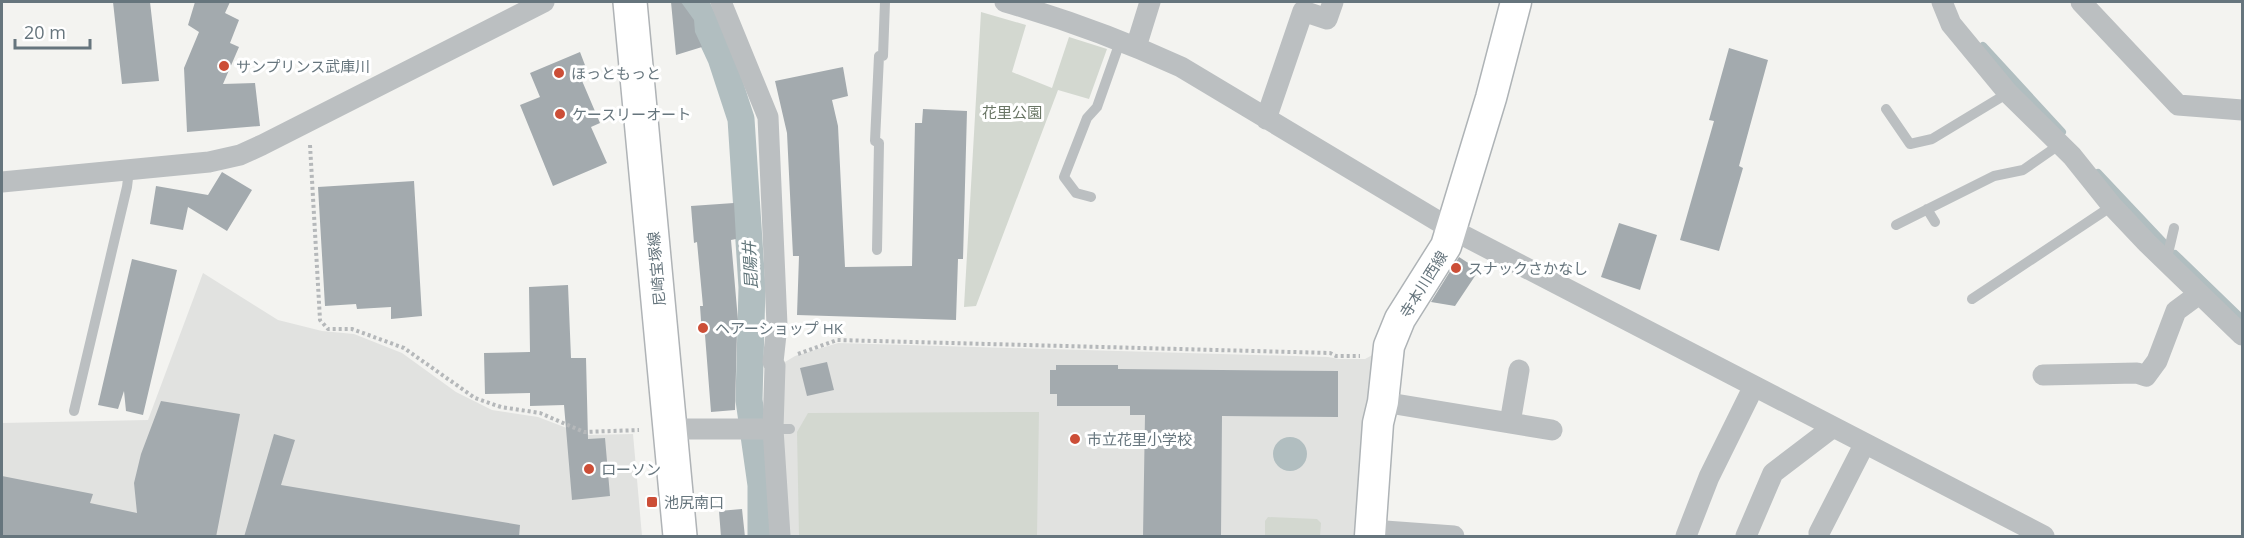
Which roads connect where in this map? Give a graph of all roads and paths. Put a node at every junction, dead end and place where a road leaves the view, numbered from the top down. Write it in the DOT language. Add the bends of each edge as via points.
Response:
graph roads {
  1 [pos="544,2"];
  2 [pos="630,2"];
  3 [pos="721,2"];
  4 [pos="885,2"];
  5 [pos="1005,2"];
  6 [pos="1150,2"];
  7 [pos="1942,2"];
  8 [pos="2081,2"];
  9 [pos="1510,3"];
  10 [pos="1334,15"];
  11 [pos="1128,44"];
  12 [pos="2008,93"];
  13 [pos="1886,109"];
  14 [pos="2242,110"];
  15 [pos="1266,119"];
  16 [pos="303,125"];
  17 [pos="2059,145"];
  18 [pos="129,170"];
  19 [pos="2,182"];
  20 [pos="1091,197"];
  21 [pos="2112,206"];
  22 [pos="1927,209"];
  23 [pos="1935,222"];
  24 [pos="1896,225"];
  25 [pos="2174,228"];
  26 [pos="1451,229"];
  27 [pos="877,250"];
  28 [pos="2166,262"];
  29 [pos="2199,294"];
  30 [pos="1972,299"];
  31 [pos="2242,335"];
  32 [pos="1389,346"];
  33 [pos="773,362"];
  34 [pos="2056,369"];
  35 [pos="1519,370"];
  36 [pos="1753,388"];
  37 [pos="1383,402"];
  38 [pos="74,411"];
  39 [pos="1510,423"];
  40 [pos="1832,428"];
  41 [pos="671,429"];
  42 [pos="777,429"];
  43 [pos="639,430"];
  44 [pos="1552,430"];
  45 [pos="1864,445"];
  46 [pos="1371,533"];
  47 [pos="1819,533"];
  48 [pos="680,537"];
  49 [pos="780,537"];
  50 [pos="1454,537"];
  51 [pos="1686,537"];
  52 [pos="1746,537"];
  53 [pos="2044,537"];
  1 -- 16 [label="street"];
  2 -- 41 [label="main road, 尼崎宝塚線"];
  3 -- 33 [label="street" via="768,117 777,325"];
  4 -- 27 [label="lane" via="875,141 879,143"];
  5 -- 11 [label="street"];
  6 -- 11 [label="street"];
  7 -- 12 [label="street" via="1951,24"];
  8 -- 14 [label="street" via="2178,105"];
  9 -- 26 [label="main road, 寺本川西線" via="1491,98"];
  10 -- 15 [label="street" via="1303,11"];
  11 -- 15 [label="street" via="1181,67"];
  11 -- 20 [label="lane" via="1097,107 1087,118 1064,177 1076,193"];
  12 -- 13 [label="lane" via="1932,139 1910,144"];
  12 -- 17 [label="street"];
  15 -- 26 [label="street"];
  16 -- 18 [label="street" via="240,154 209,162"];
  16 -- 43 [label="path" via="309,142 320,320 328,329 352,329 404,348 475,398 492,404 540,413 584,432"];
  17 -- 21 [label="street"];
  17 -- 22 [label="lane" via="2023,170 1994,176"];
  18 -- 19 [label="street"];
  18 -- 38 [label="lane"];
  21 -- 28 [label="street"];
  21 -- 30 [label="lane"];
  22 -- 23 [label="lane"];
  22 -- 24 [label="lane"];
  25 -- 28 [label="lane"];
  26 -- 32 [label="main road, 寺本川西線" via="1446,246 1400,319"];
  26 -- 36 [label="street"];
  28 -- 29 [label="street"];
  29 -- 31 [label="street"];
  29 -- 34 [label="street" via="2176,311 2148,384 2137,372"];
  32 -- 33 [label="path" via="1363,356 1336,356 837,340"];
  32 -- 37 [label="main road, 寺本川西線"];
  33 -- 42 [label="street"];
  35 -- 39 [label="street"];
  36 -- 40 [label="street"];
  36 -- 51 [label="street" via="1709,477"];
  37 -- 39 [label="street"];
  37 -- 46 [label="main road, 寺本川西線" via="1378,423"];
  39 -- 44 [label="street"];
  40 -- 45 [label="street"];
  40 -- 52 [label="street" via="1773,473"];
  41 -- 42 [label="street"];
  41 -- 48 [label="main road, 尼崎宝塚線"];
  42 -- 49 [label="street"];
  45 -- 47 [label="street"];
  45 -- 53 [label="street"];
  46 -- 50 [label="street"];
}
